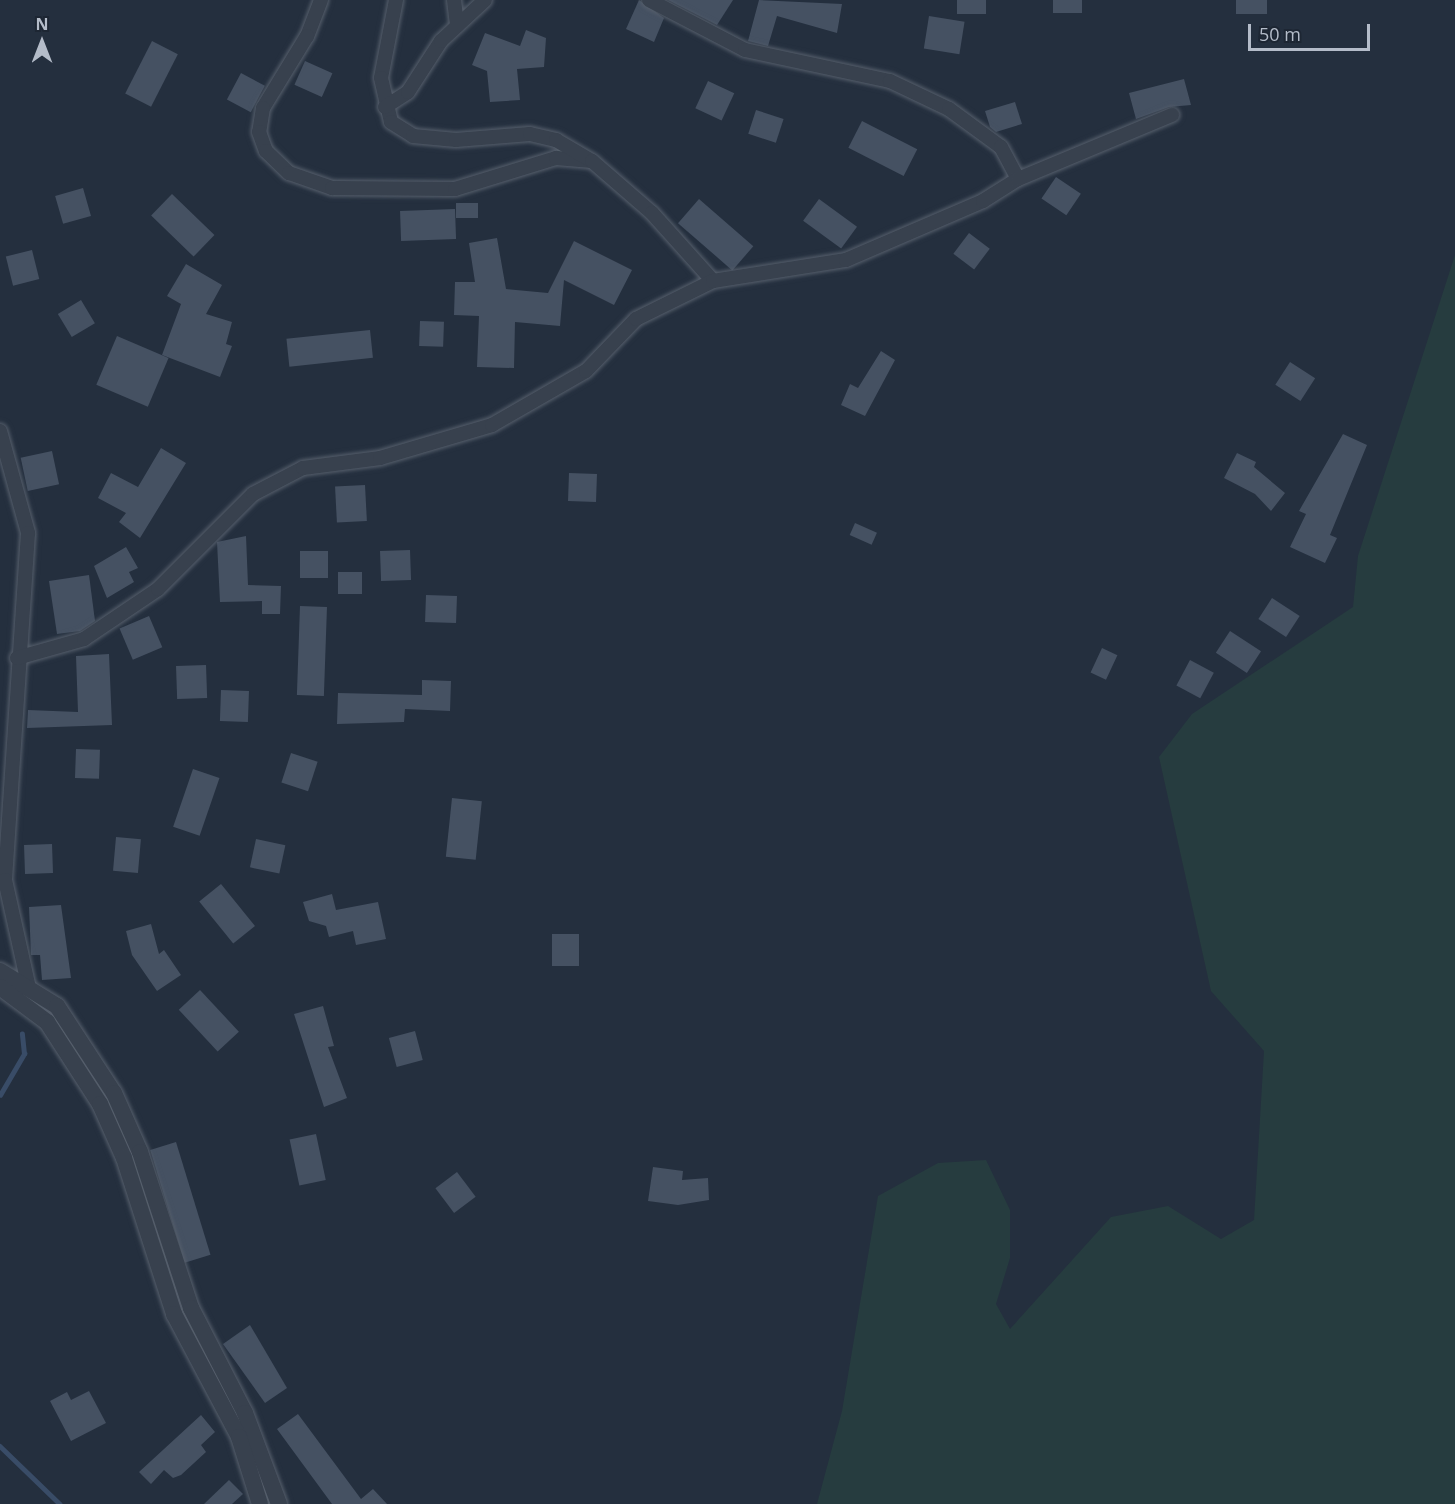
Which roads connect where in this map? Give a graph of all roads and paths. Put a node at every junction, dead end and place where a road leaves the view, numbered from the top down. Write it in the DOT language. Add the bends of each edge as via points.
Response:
graph roads {
  1 [pos="321,0"];
  2 [pos="396,0"];
  3 [pos="454,0"];
  4 [pos="485,0"];
  5 [pos="649,0"];
  6 [pos="457,26"];
  7 [pos="385,107"];
  8 [pos="1172,115"];
  9 [pos="592,161"];
  10 [pos="1018,179"];
  11 [pos="713,281"];
  12 [pos="0,431"];
  13 [pos="17,658"];
  14 [pos="0,971"];
  15 [pos="28,984"];
  16 [pos="0,987"];
  17 [pos="260,1504"];
  18 [pos="279,1504"];
  1 -- 9 [label="street" via="307,36 263,108 259,132 266,151 288,173 332,188 455,189 556,158"];
  2 -- 7 [label="street" via="381,78"];
  3 -- 6 [label="street"];
  4 -- 6 [label="street"];
  5 -- 10 [label="street" via="745,50 890,81 949,110 1001,147"];
  6 -- 7 [label="street" via="408,92"];
  7 -- 9 [label="street" via="391,122 413,136 456,140 530,134 556,140"];
  8 -- 10 [label="street"];
  9 -- 11 [label="street" via="652,213"];
  10 -- 11 [label="street" via="983,201 846,260"];
  11 -- 13 [label="street" via="636,319 586,371 492,425 380,458 303,468 253,494 158,589 84,639"];
  12 -- 13 [label="street" via="28,533"];
  13 -- 15 [label="street" via="16,758 5,880"];
  14 -- 15 [label="street"];
  15 -- 18 [label="street" via="69,1019 114,1092 140,1152 190,1308 245,1413"];
  16 -- 17 [label="street" via="47,1022 100,1104 124,1158 174,1314 239,1437"];
}
